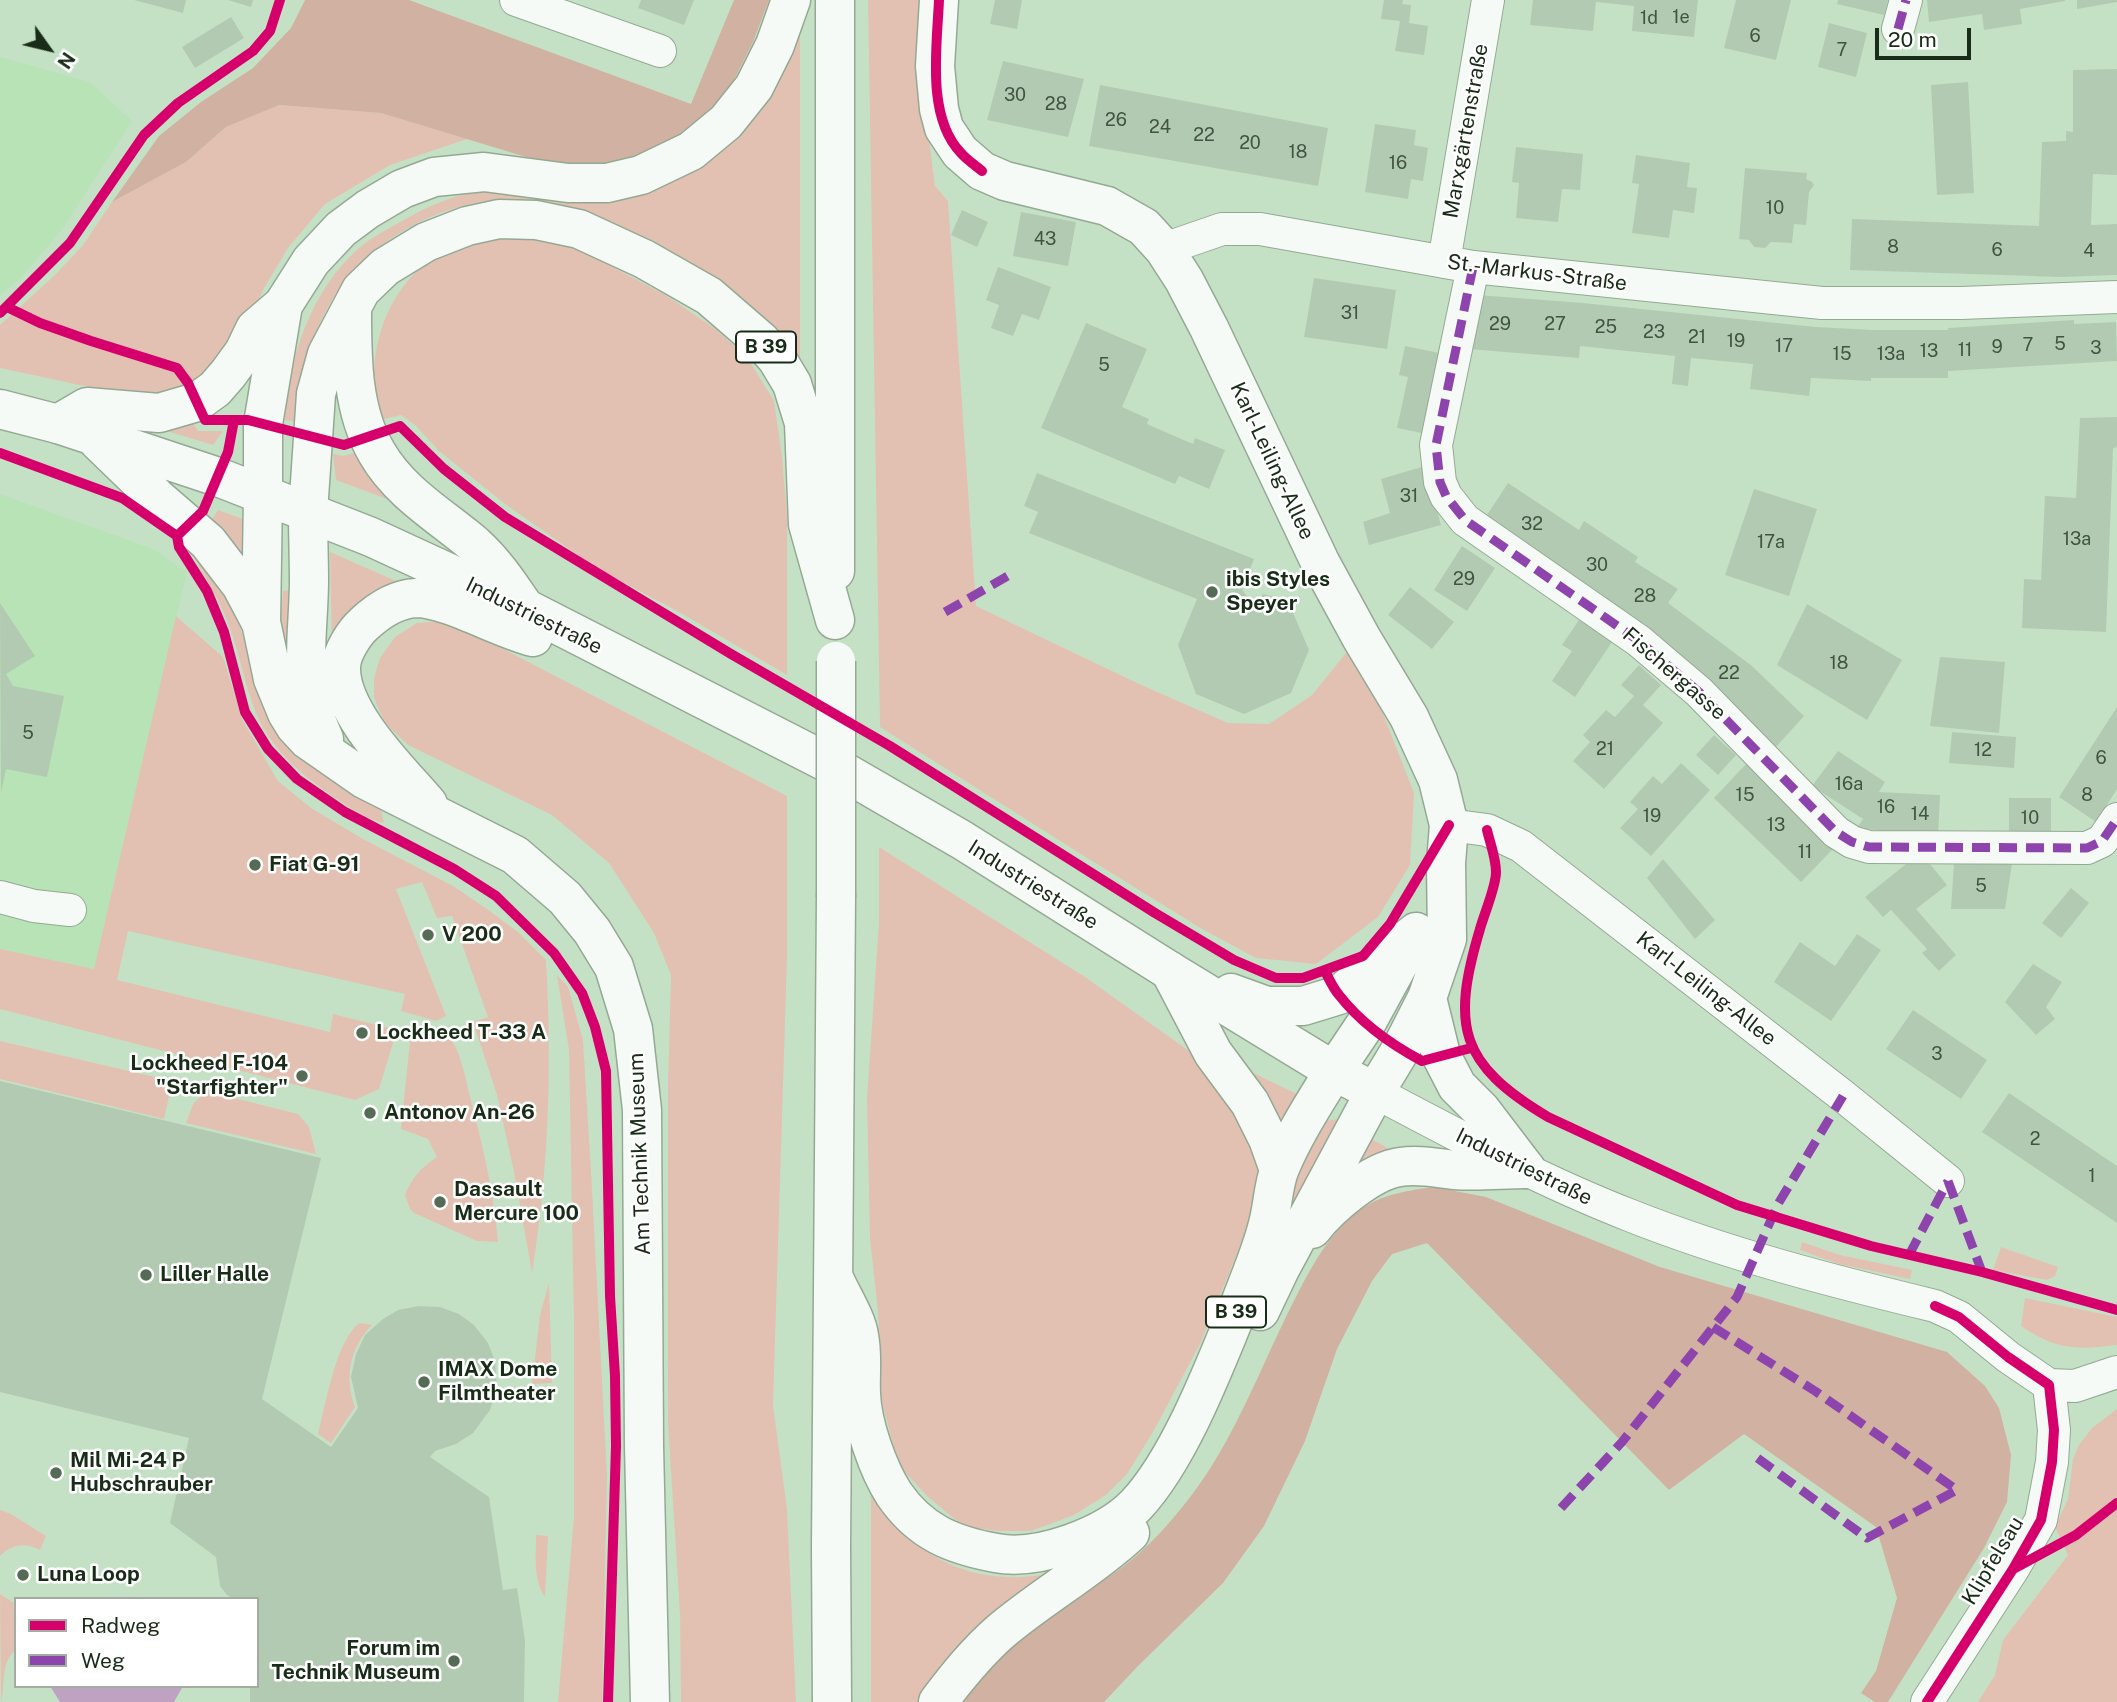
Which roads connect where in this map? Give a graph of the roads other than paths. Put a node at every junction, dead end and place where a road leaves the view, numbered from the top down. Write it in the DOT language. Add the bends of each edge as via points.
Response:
graph roads {
  1 [pos="516,0"];
  2 [pos="791,0"];
  3 [pos="835,0"];
  4 [pos="940,0"];
  5 [pos="1488,0"];
  6 [pos="660,51"];
  7 [pos="1164,249"];
  8 [pos="1458,265"];
  9 [pos="2117,298"];
  10 [pos="352,304"];
  11 [pos="283,305"];
  12 [pos="0,409"];
  13 [pos="75,429"];
  14 [pos="263,495"];
  15 [pos="308,512"];
  16 [pos="525,608"];
  17 [pos="835,620"];
  18 [pos="261,622"];
  19 [pos="590,643"];
  20 [pos="332,757"];
  21 [pos="439,817"];
  22 [pos="2117,819"];
  23 [pos="1449,825"];
  24 [pos="1446,863"];
  25 [pos="0,897"];
  26 [pos="69,910"];
  27 [pos="1416,932"];
  28 [pos="1170,971"];
  29 [pos="1427,998"];
  30 [pos="1334,1070"];
  31 [pos="1375,1092"];
  32 [pos="1526,1169"];
  33 [pos="1279,1170"];
  34 [pos="1948,1181"];
  35 [pos="1280,1269"];
  36 [pos="834,1278"];
  37 [pos="2117,1372"];
  38 [pos="2049,1385"];
  39 [pos="650,1702"];
  40 [pos="832,1702"];
  41 [pos="938,1702"];
  42 [pos="1927,1702"];
  1 -- 6 [label="street"];
  2 -- 11 [label="main road" via="754,87 726,122 691,151 641,175 607,183 484,172 434,177 402,189 341,229 311,261"];
  3 -- 17 [label="main road, B 39"];
  4 -- 7 [label="main road" via="935,66 939,109 944,128 960,152 1005,181 1107,206 1144,227"];
  5 -- 8 [label="street, Marxgärtenstraße"];
  7 -- 8 [label="street, St.-Markus-Straße" via="1222,229 1260,229"];
  7 -- 23 [label="main road, Karl-Leiling-Allee" via="1209,328 1320,562 1425,748"];
  8 -- 9 [label="street, St.-Markus-Straße" via="1822,303"];
  8 -- 22 [label="street, Fischergasse" via="1436,445 1440,482 1465,520 1639,641 1699,692 1826,823 1852,842 1869,846 2087,848 2102,841"];
  10 -- 15 [label="main road, B 39" via="327,354 316,394"];
  10 -- 16 [label="main road" via="354,387 377,454 416,499 485,555"];
  10 -- 17 [label="main road, B 39" via="385,268 425,242 499,219 536,220 579,229 709,296 761,341 792,384 804,423 808,524"];
  11 -- 13 [label="main road" via="255,329 228,374 197,402 159,413 87,407"];
  11 -- 14 [label="main road, Am Technik Museum" via="263,425"];
  12 -- 13 [label="main road, Industriestraße"];
  13 -- 14 [label="main road, Industriestraße"];
  13 -- 18 [label="main road" via="208,542 241,585"];
  14 -- 15 [label="main road, Industriestraße"];
  14 -- 18 [label="main road, Am Technik Museum"];
  15 -- 16 [label="main road, Industriestraße"];
  15 -- 20 [label="main road" via="305,672 313,715"];
  16 -- 19 [label="main road, Industriestraße"];
  17 -- 36 [label="main road, B 39, bridge"];
  18 -- 20 [label="main road, Am Technik Museum" via="273,679 287,713 308,740"];
  19 -- 21 [label="main road" via="563,643 524,634 414,598 388,606 360,627 341,664 348,696 362,723"];
  19 -- 28 [label="main road, Industriestraße" via="834,766"];
  20 -- 21 [label="main road, Am Technik Museum" via="381,789"];
  21 -- 39 [label="main road, Am Technik Museum" via="515,855 565,898 614,967 633,1028 643,1135"];
  23 -- 24 [label="main road, Karl-Leiling-Allee"];
  23 -- 34 [label="street, Karl-Leiling-Allee" via="1487,830 1521,846"];
  24 -- 27 [label="main road, Karl-Leiling-Allee"];
  24 -- 29 [label="main road, Karl-Leiling-Allee" via="1447,939"];
  25 -- 26 [label="street"];
  27 -- 28 [label="main road" via="1339,995 1303,1006 1267,1006"];
  27 -- 30 [label="main road, Karl-Leiling-Allee" via="1367,1022"];
  28 -- 30 [label="main road, Industriestraße"];
  28 -- 33 [label="main road" via="1213,1053 1250,1103"];
  29 -- 31 [label="main road, Karl-Leiling-Allee"];
  29 -- 32 [label="main road" via="1441,1055 1457,1086"];
  30 -- 31 [label="main road, Industriestraße"];
  30 -- 33 [label="main road, B 39"];
  31 -- 32 [label="street, Industriestraße"];
  31 -- 35 [label="main road, Karl-Leiling-Allee"];
  32 -- 35 [label="main road" via="1428,1166 1399,1167 1380,1174 1318,1221"];
  32 -- 38 [label="street, Industriestraße" via="1629,1215 1715,1246 1935,1306 1959,1317"];
  33 -- 36 [label="main road, B 39" via="1268,1224 1244,1292 1218,1359 1168,1460 1135,1506 1070,1545 1010,1556 975,1549 954,1544 909,1512 894,1493 870,1440 861,1398 859,1335"];
  35 -- 41 [label="main road" via="1182,1474 1148,1517 1113,1549 998,1633"];
  36 -- 40 [label="main road, B 39"];
  37 -- 38 [label="street" via="2075,1386"];
  38 -- 42 [label="street, Klipfelsau" via="2052,1461 2040,1520"];
}
